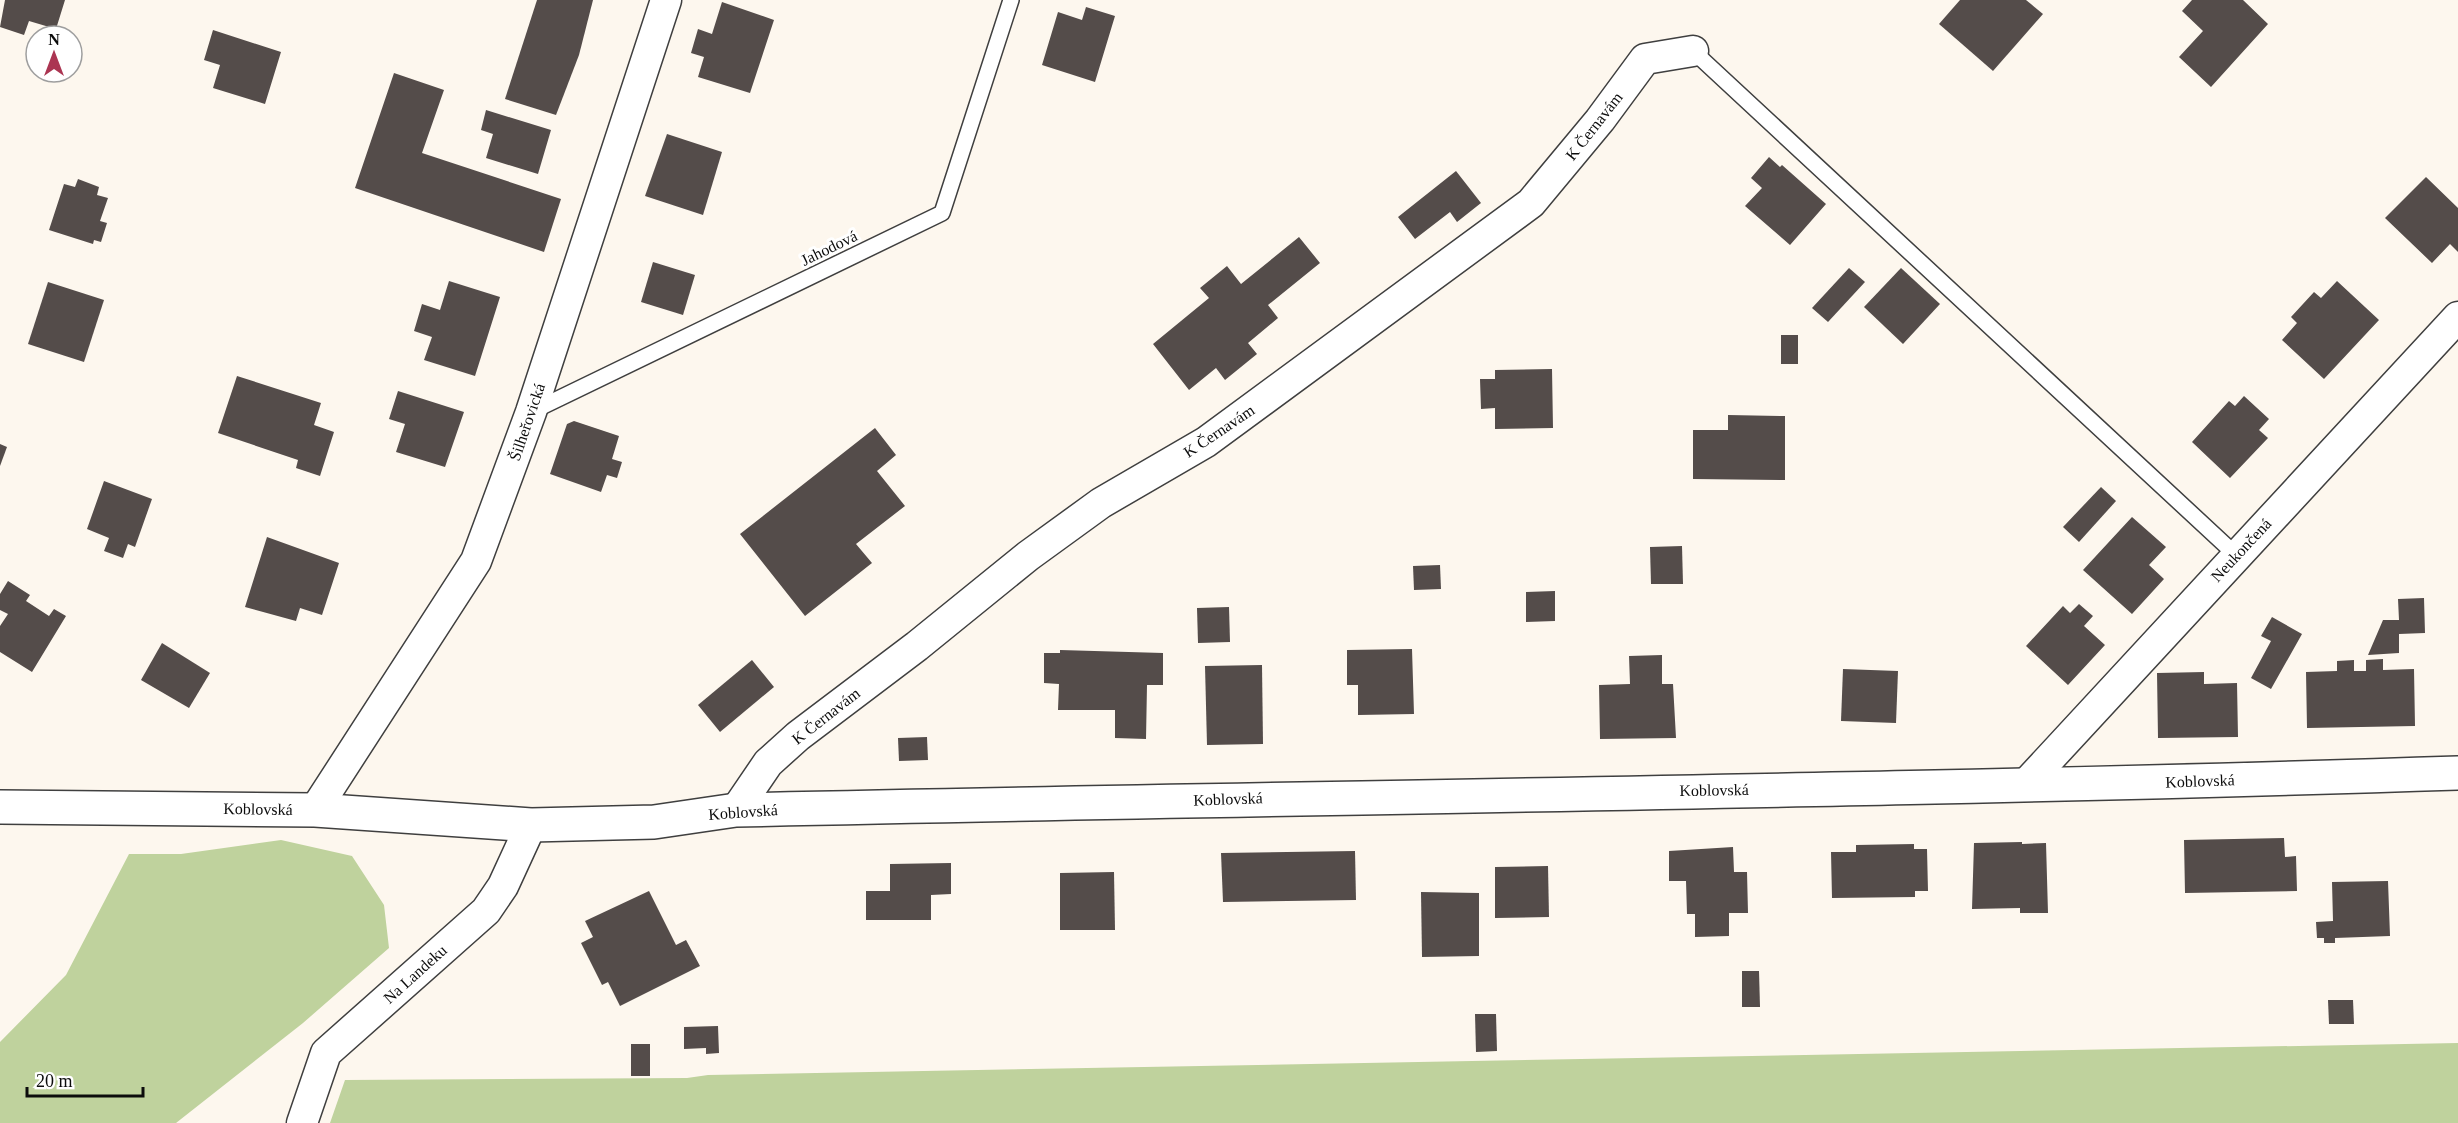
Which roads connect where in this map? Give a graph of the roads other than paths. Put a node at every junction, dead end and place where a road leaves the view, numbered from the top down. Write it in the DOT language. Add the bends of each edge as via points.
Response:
graph roads {
  1 [pos="666,0"];
  2 [pos="1011,0"];
  3 [pos="1693,51"];
  4 [pos="2458,317"];
  5 [pos="531,412"];
  6 [pos="2236,555"];
  7 [pos="2458,773"];
  8 [pos="2025,785"];
  9 [pos="0,807"];
  10 [pos="315,810"];
  11 [pos="736,810"];
  12 [pos="531,825"];
  13 [pos="302,1123"];
  1 -- 5 [label="street, Šilheřovická"];
  2 -- 5 [label="lane, Jahodová" via="942,213"];
  3 -- 6 [label="lane"];
  3 -- 11 [label="street, K Černavám" via="1646,59 1531,203 1206,442 1101,503 1028,556 768,763"];
  4 -- 6 [label="street, Neukončená"];
  5 -- 10 [label="street, Šilheřovická" via="476,561"];
  6 -- 8 [label="street, Neukončená"];
  7 -- 8 [label="street, Koblovská"];
  8 -- 11 [label="street, Koblovská"];
  9 -- 10 [label="street, Koblovská"];
  10 -- 12 [label="street, Koblovská"];
  11 -- 12 [label="street, Koblovská" via="654,822"];
  12 -- 13 [label="street, Na Landeku" via="503,886 486,911 326,1053"];
}
